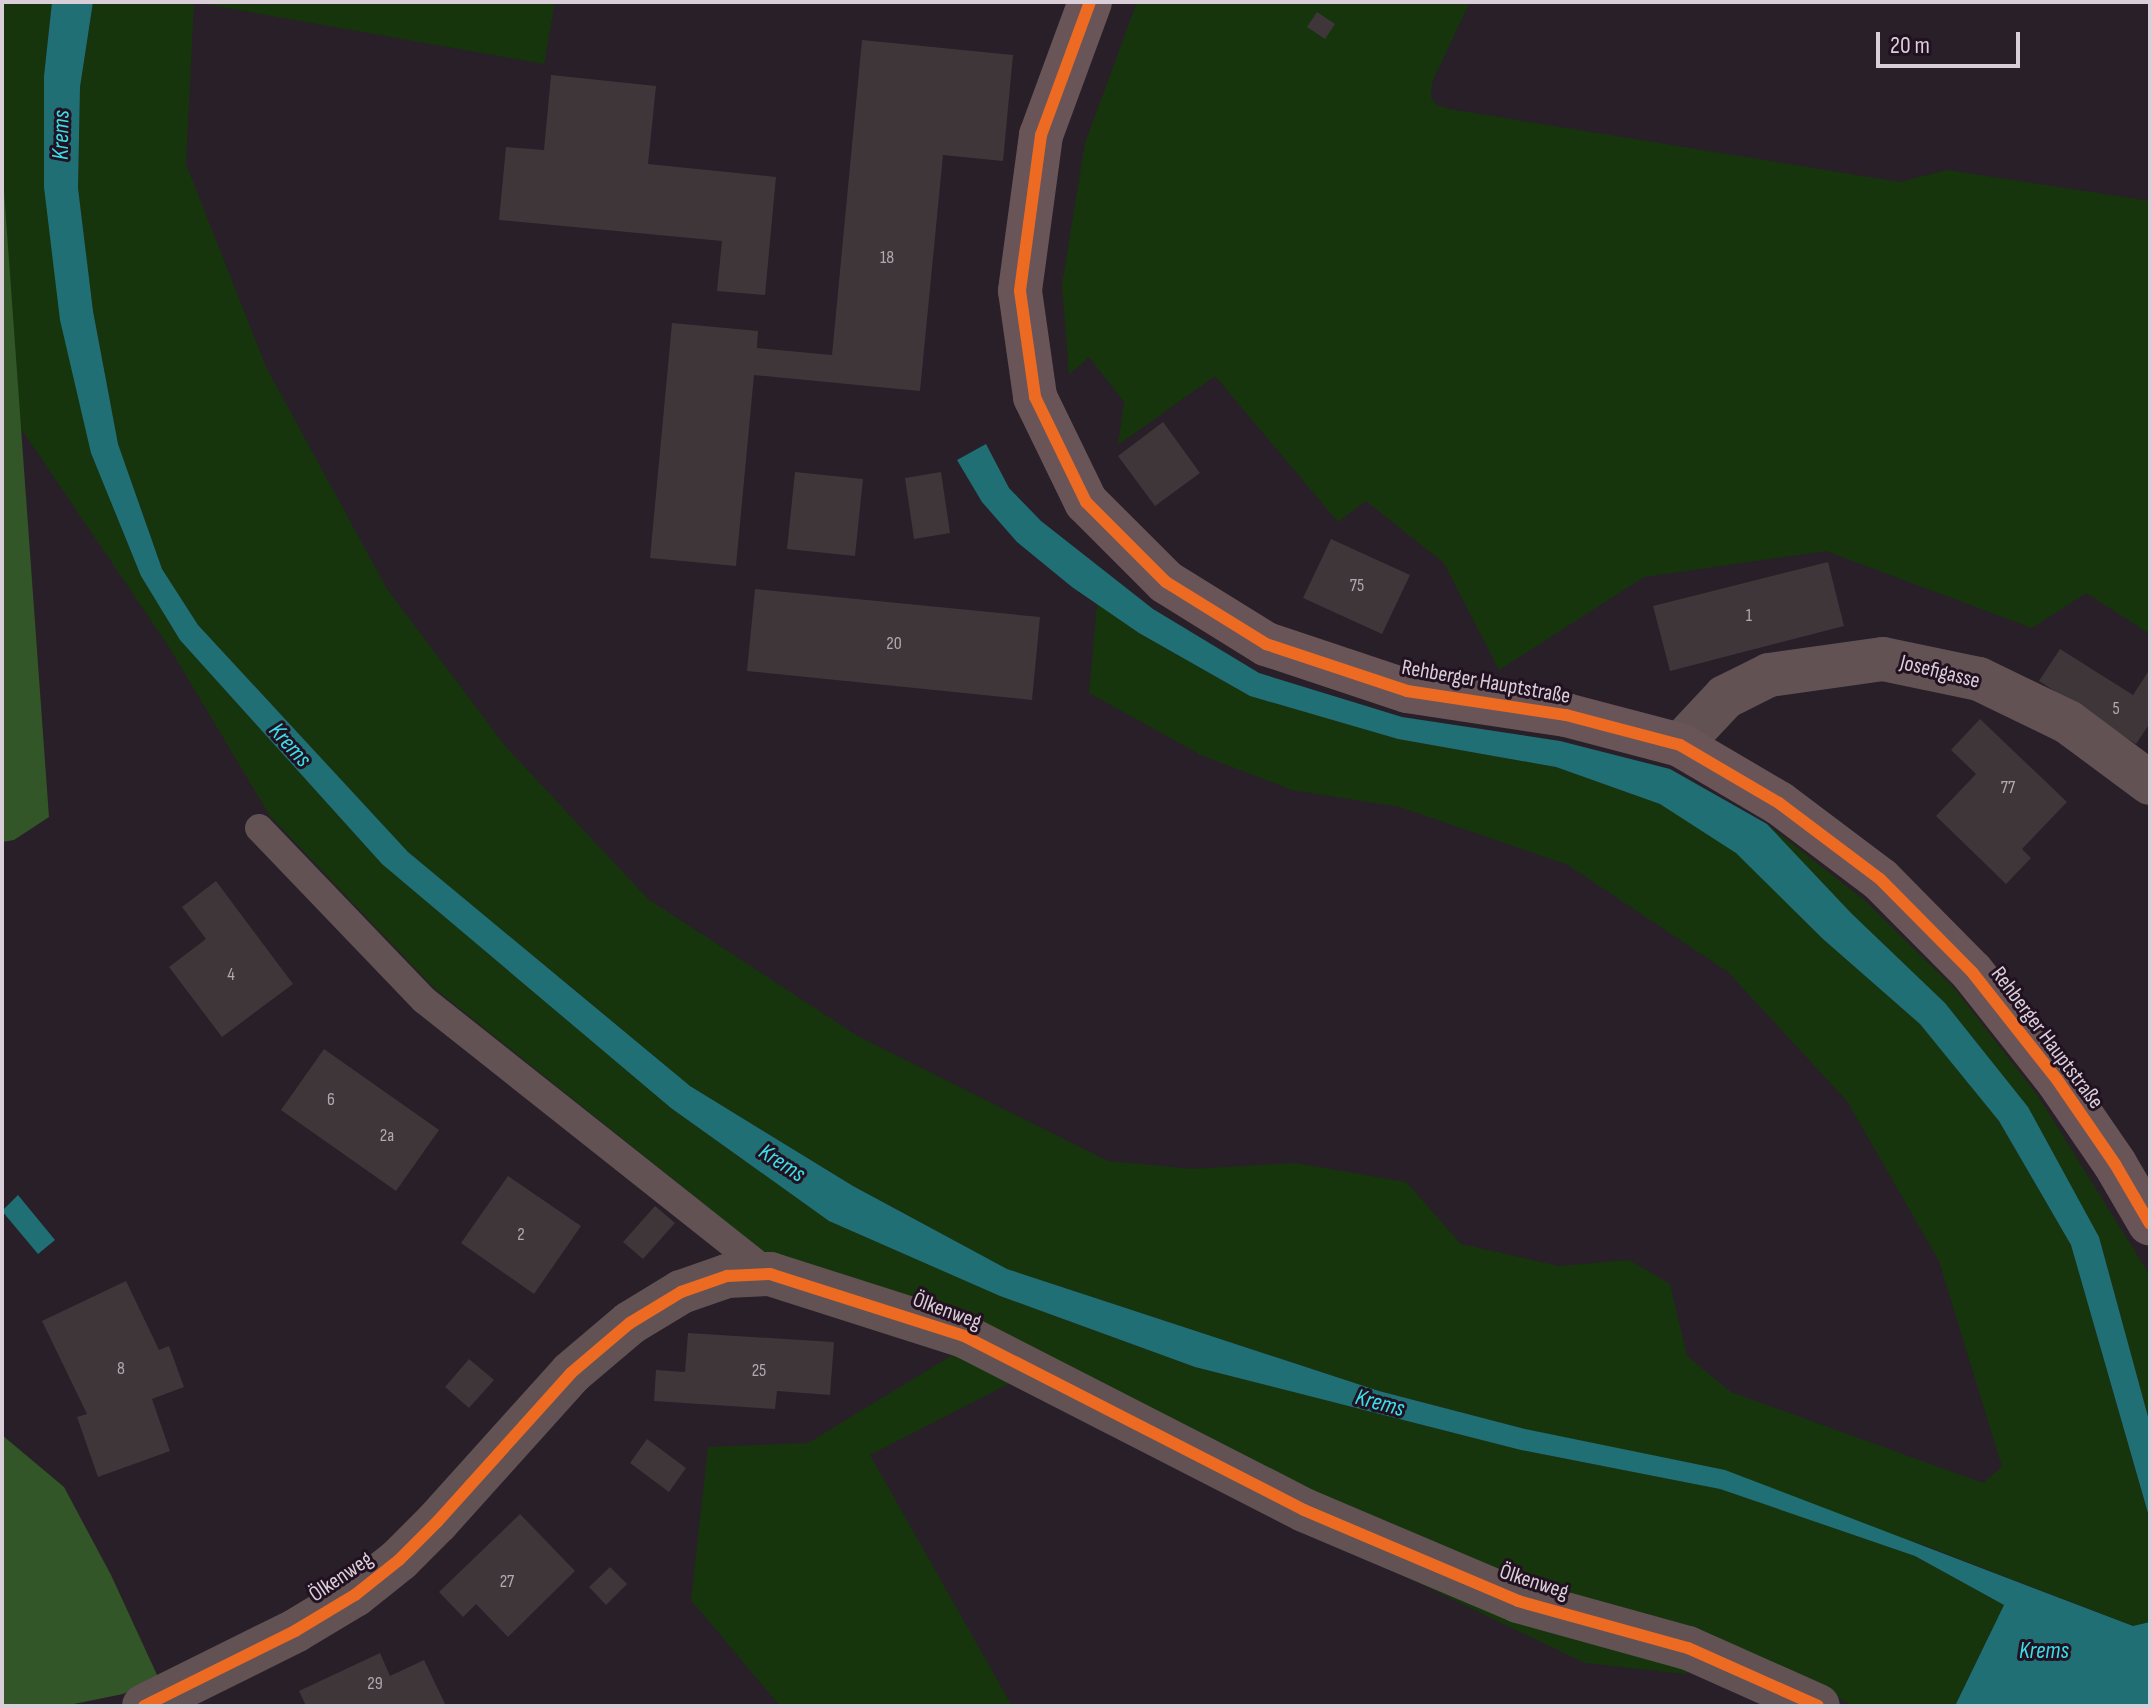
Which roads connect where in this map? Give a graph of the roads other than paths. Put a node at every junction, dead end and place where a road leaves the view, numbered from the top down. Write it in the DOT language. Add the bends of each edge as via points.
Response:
graph roads {
  1 [pos="1090,2"];
  2 [pos="1680,745"];
  3 [pos="2150,783"];
  4 [pos="259,828"];
  5 [pos="2150,1224"];
  6 [pos="770,1274"];
  7 [pos="1761,1693"];
  8 [pos="144,1706"];
  9 [pos="1818,1706"];
  1 -- 2 [label="main road, Rehberger Hauptstraße" via="1041,135 1020,291 1035,397 1086,502 1166,582 1266,644 1407,691 1566,715"];
  2 -- 3 [label="street, Josefigasse" via="1725,697 1769,675 1883,659 1979,679 2068,722"];
  2 -- 5 [label="main road, Rehberger Hauptstraße" via="1779,803 1880,879 1972,972 2058,1081"];
  4 -- 6 [label="lane" via="424,1000"];
  6 -- 7 [label="street, Ölkenweg" via="964,1336 1304,1510 1518,1601 1688,1648"];
  6 -- 8 [label="street, Ölkenweg" via="727,1276 681,1292 630,1323 571,1373 437,1522 366,1587 295,1631"];
  7 -- 9 [label="street, Ölkenweg"];
}
